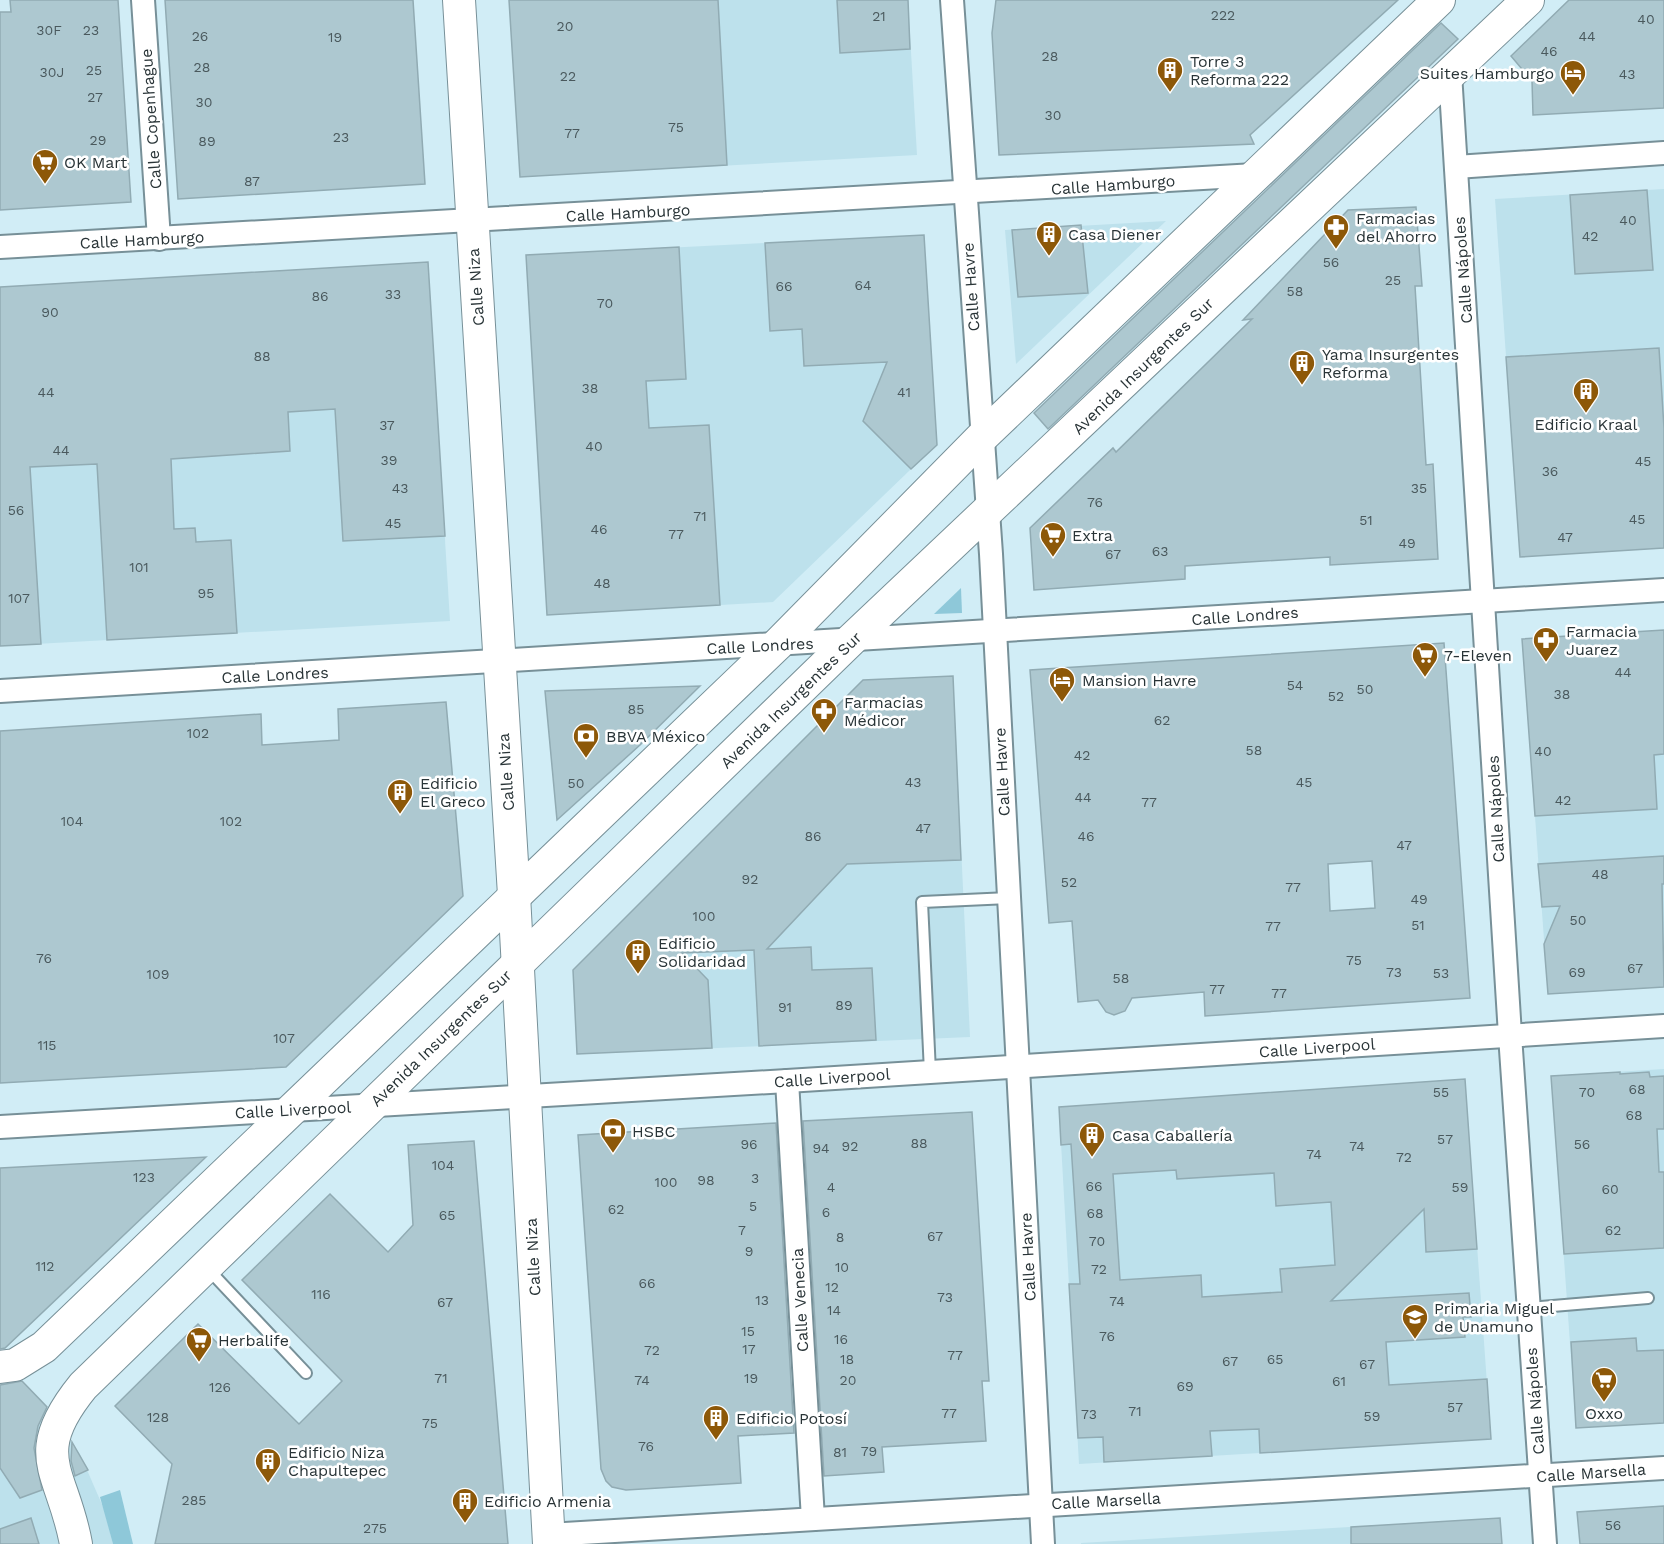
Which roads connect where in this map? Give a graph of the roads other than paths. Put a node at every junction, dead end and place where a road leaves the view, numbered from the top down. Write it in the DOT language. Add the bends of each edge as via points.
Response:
graph roads {
  1 [pos="143,0"];
  2 [pos="459,0"];
  3 [pos="952,0"];
  4 [pos="1439,0"];
  5 [pos="1528,0"];
  6 [pos="1450,73"];
  7 [pos="1664,153"];
  8 [pos="1456,167"];
  9 [pos="1255,175"];
  10 [pos="965,194"];
  11 [pos="472,221"];
  12 [pos="159,239"];
  13 [pos="0,247"];
  14 [pos="981,438"];
  15 [pos="988,513"];
  16 [pos="1664,590"];
  17 [pos="1485,601"];
  18 [pos="995,632"];
  19 [pos="851,640"];
  20 [pos="777,645"];
  21 [pos="499,662"];
  22 [pos="0,691"];
  23 [pos="514,895"];
  24 [pos="1009,898"];
  25 [pos="517,964"];
  26 [pos="1664,1026"];
  27 [pos="1510,1035"];
  28 [pos="1018,1067"];
  29 [pos="930,1072"];
  30 [pos="787,1081"];
  31 [pos="524,1096"];
  32 [pos="371,1106"];
  33 [pos="293,1110"];
  34 [pos="0,1127"];
  35 [pos="206,1266"];
  36 [pos="1648,1298"];
  37 [pos="1529,1308"];
  38 [pos="8,1366"];
  39 [pos="306,1374"];
  40 [pos="1664,1468"];
  41 [pos="1540,1476"];
  42 [pos="1041,1505"];
  43 [pos="813,1519"];
  44 [pos="549,1539"];
  45 [pos="76,1544"];
  46 [pos="1043,1544"];
  47 [pos="1545,1544"];
  1 -- 12 [label="street, Calle Copenhague"];
  2 -- 11 [label="main road, Calle Niza"];
  3 -- 10 [label="street, Calle Havre"];
  4 -- 9 [label="main road"];
  5 -- 6 [label="main road, Avenida Insurgentes Sur"];
  6 -- 8 [label="street, Calle Nápoles"];
  6 -- 15 [label="main road, Avenida Insurgentes Sur"];
  7 -- 8 [label="street"];
  8 -- 17 [label="street, Calle Nápoles"];
  9 -- 10 [label="street, Calle Hamburgo"];
  9 -- 14 [label="main road"];
  10 -- 11 [label="street, Calle Hamburgo"];
  10 -- 14 [label="street, Calle Havre"];
  11 -- 12 [label="street, Calle Hamburgo"];
  11 -- 21 [label="main road, Calle Niza"];
  12 -- 13 [label="street, Calle Hamburgo"];
  14 -- 15 [label="street, Calle Havre"];
  14 -- 20 [label="main road"];
  15 -- 18 [label="street, Calle Havre"];
  15 -- 19 [label="main road, Avenida Insurgentes Sur"];
  16 -- 17 [label="street, Calle Londres"];
  17 -- 18 [label="street, Calle Londres"];
  17 -- 27 [label="street, Calle Nápoles"];
  18 -- 19 [label="street, Calle Londres"];
  18 -- 24 [label="street, Calle Havre"];
  19 -- 20 [label="street, Calle Londres"];
  19 -- 25 [label="main road, Avenida Insurgentes Sur"];
  20 -- 21 [label="street, Calle Londres"];
  20 -- 23 [label="main road"];
  21 -- 22 [label="street, Calle Londres"];
  21 -- 23 [label="main road, Calle Niza"];
  23 -- 25 [label="main road, Calle Niza"];
  23 -- 33 [label="main road"];
  24 -- 28 [label="street, Calle Havre"];
  24 -- 29 [label="lane" via="921,902"];
  25 -- 31 [label="main road, Calle Niza"];
  25 -- 32 [label="main road, Avenida Insurgentes Sur"];
  26 -- 27 [label="street, Calle Liverpool"];
  27 -- 28 [label="street, Calle Liverpool"];
  27 -- 37 [label="street, Calle Nápoles"];
  28 -- 29 [label="street, Calle Liverpool"];
  28 -- 42 [label="street, Calle Havre"];
  29 -- 30 [label="street, Calle Liverpool"];
  30 -- 31 [label="street, Calle Liverpool"];
  30 -- 43 [label="street, Calle Venecia"];
  31 -- 32 [label="street, Calle Liverpool"];
  31 -- 44 [label="main road, Calle Niza"];
  32 -- 33 [label="street, Calle Liverpool"];
  32 -- 35 [label="main road, Avenida Insurgentes Sur"];
  33 -- 34 [label="street, Calle Liverpool"];
  33 -- 38 [label="main road" via="44,1347"];
  35 -- 39 [label="lane"];
  35 -- 45 [label="main road, Avenida Insurgentes Sur" via="63,1410 51,1442 53,1472"];
  36 -- 37 [label="lane"];
  37 -- 41 [label="street, Calle Nápoles"];
  40 -- 41 [label="street, Calle Marsella"];
  41 -- 42 [label="street, Calle Marsella"];
  41 -- 47 [label="street, Calle Nápoles"];
  42 -- 43 [label="street, Calle Marsella"];
  42 -- 46 [label="street, Calle Havre"];
  43 -- 44 [label="street, Calle Marsella"];
}
